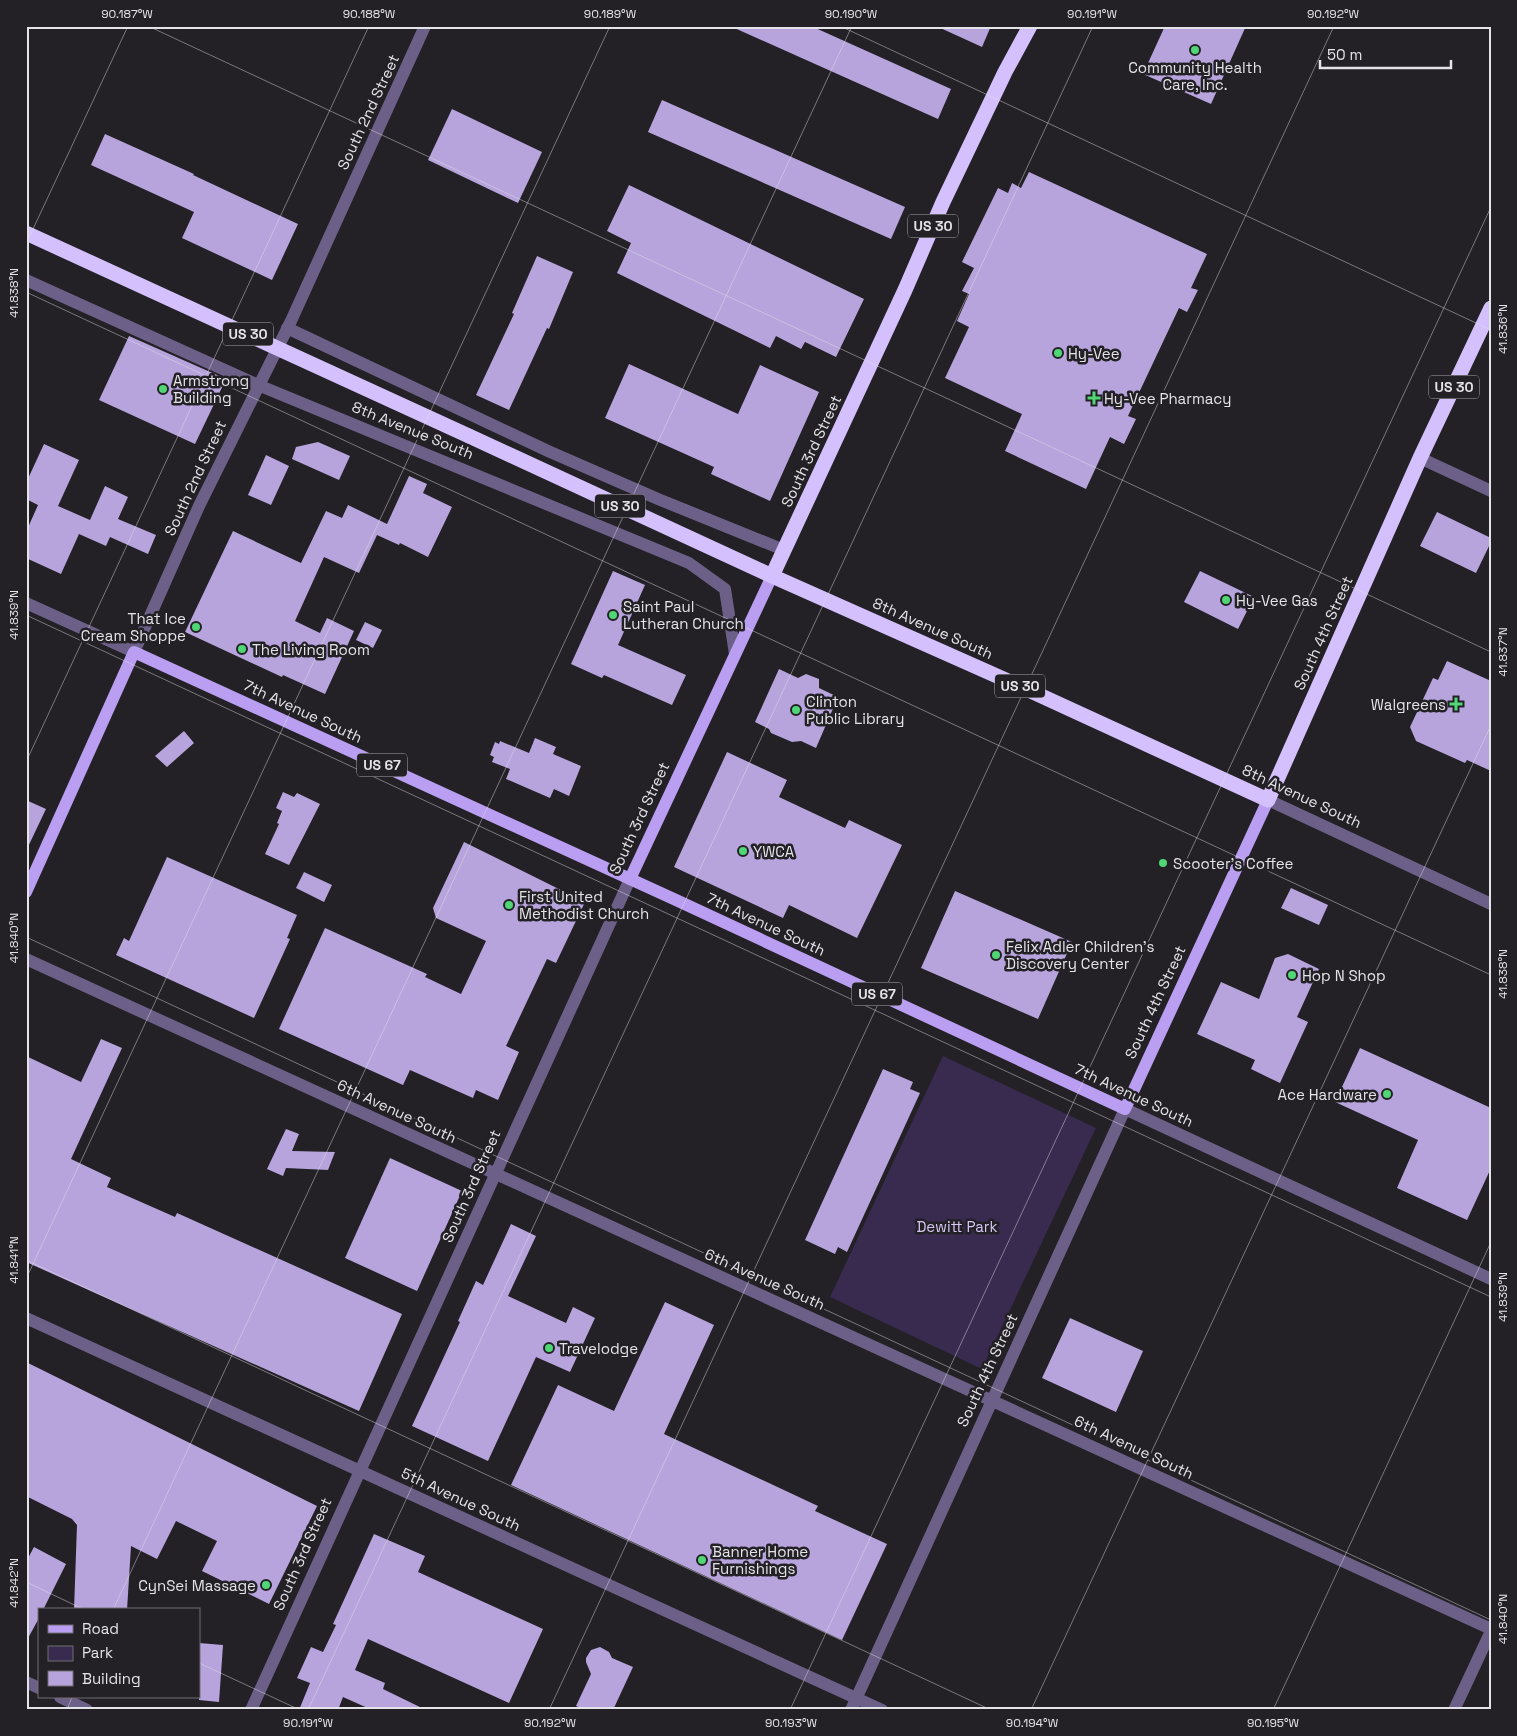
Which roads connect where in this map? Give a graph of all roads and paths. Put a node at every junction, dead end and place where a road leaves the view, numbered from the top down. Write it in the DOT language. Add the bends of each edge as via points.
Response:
graph roads {
  1 [pos="425,26"];
  2 [pos="1030,26"];
  3 [pos="26,233"];
  4 [pos="26,280"];
  5 [pos="1491,308"];
  6 [pos="287,328"];
  7 [pos="258,385"];
  8 [pos="1420,458"];
  9 [pos="1491,491"];
  10 [pos="784,550"];
  11 [pos="772,576"];
  12 [pos="26,603"];
  13 [pos="134,652"];
  14 [pos="735,654"];
  15 [pos="1268,800"];
  16 [pos="630,879"];
  17 [pos="26,892"];
  18 [pos="1491,904"];
  19 [pos="26,959"];
  20 [pos="1125,1109"];
  21 [pos="496,1173"];
  22 [pos="1491,1279"];
  23 [pos="26,1318"];
  24 [pos="992,1401"];
  25 [pos="359,1471"];
  26 [pos="1491,1630"];
  27 [pos="26,1682"];
  28 [pos="38,1688"];
  29 [pos="62,1698"];
  30 [pos="853,1704"];
  31 [pos="87,1710"];
  32 [pos="251,1710"];
  33 [pos="882,1710"];
  34 [pos="1454,1710"];
  1 -- 6 [label="street, South 2nd Street"];
  2 -- 10 [label="highway, South 3rd Street / US 30" via="947,193 906,290"];
  3 -- 11 [label="highway, 8th Avenue South / US 30, bridge"];
  4 -- 7 [label="street, 8th Avenue South"];
  5 -- 8 [label="highway, South 4th Street / US 30"];
  6 -- 7 [label="street, South 2nd Street"];
  6 -- 10 [label="street" via="548,451"];
  7 -- 13 [label="street, South 2nd Street" via="199,506"];
  7 -- 14 [label="street, 8th Avenue South" via="689,563 725,589"];
  8 -- 9 [label="street"];
  8 -- 15 [label="highway, South 4th Street / US 30"];
  10 -- 11 [label="highway, South 3rd Street / US 30"];
  11 -- 14 [label="main road, South 3rd Street"];
  11 -- 15 [label="highway, 8th Avenue South / US 30"];
  12 -- 13 [label="street, 7th Avenue South"];
  13 -- 16 [label="main road, 7th Avenue South / US 67"];
  13 -- 17 [label="main road, South 2nd Street"];
  14 -- 16 [label="main road, South 3rd Street"];
  15 -- 18 [label="street, 8th Avenue South"];
  15 -- 20 [label="main road, South 4th Street"];
  16 -- 20 [label="main road, 7th Avenue South / US 67"];
  16 -- 21 [label="street, South 3rd Street"];
  19 -- 21 [label="street, 6th Avenue South"];
  20 -- 22 [label="street, 7th Avenue South"];
  20 -- 24 [label="street, South 4th Street"];
  21 -- 24 [label="street, 6th Avenue South"];
  21 -- 25 [label="street, South 3rd Street"];
  23 -- 25 [label="street, 5th Avenue South"];
  24 -- 26 [label="street, 6th Avenue South"];
  24 -- 30 [label="street, South 4th Street"];
  25 -- 30 [label="street, 5th Avenue South"];
  25 -- 32 [label="street, South 3rd Street"];
  26 -- 34 [label="street"];
  27 -- 28 [label="street"];
  29 -- 31 [label="street"];
  30 -- 33 [label="street, 5th Avenue South"];
}
